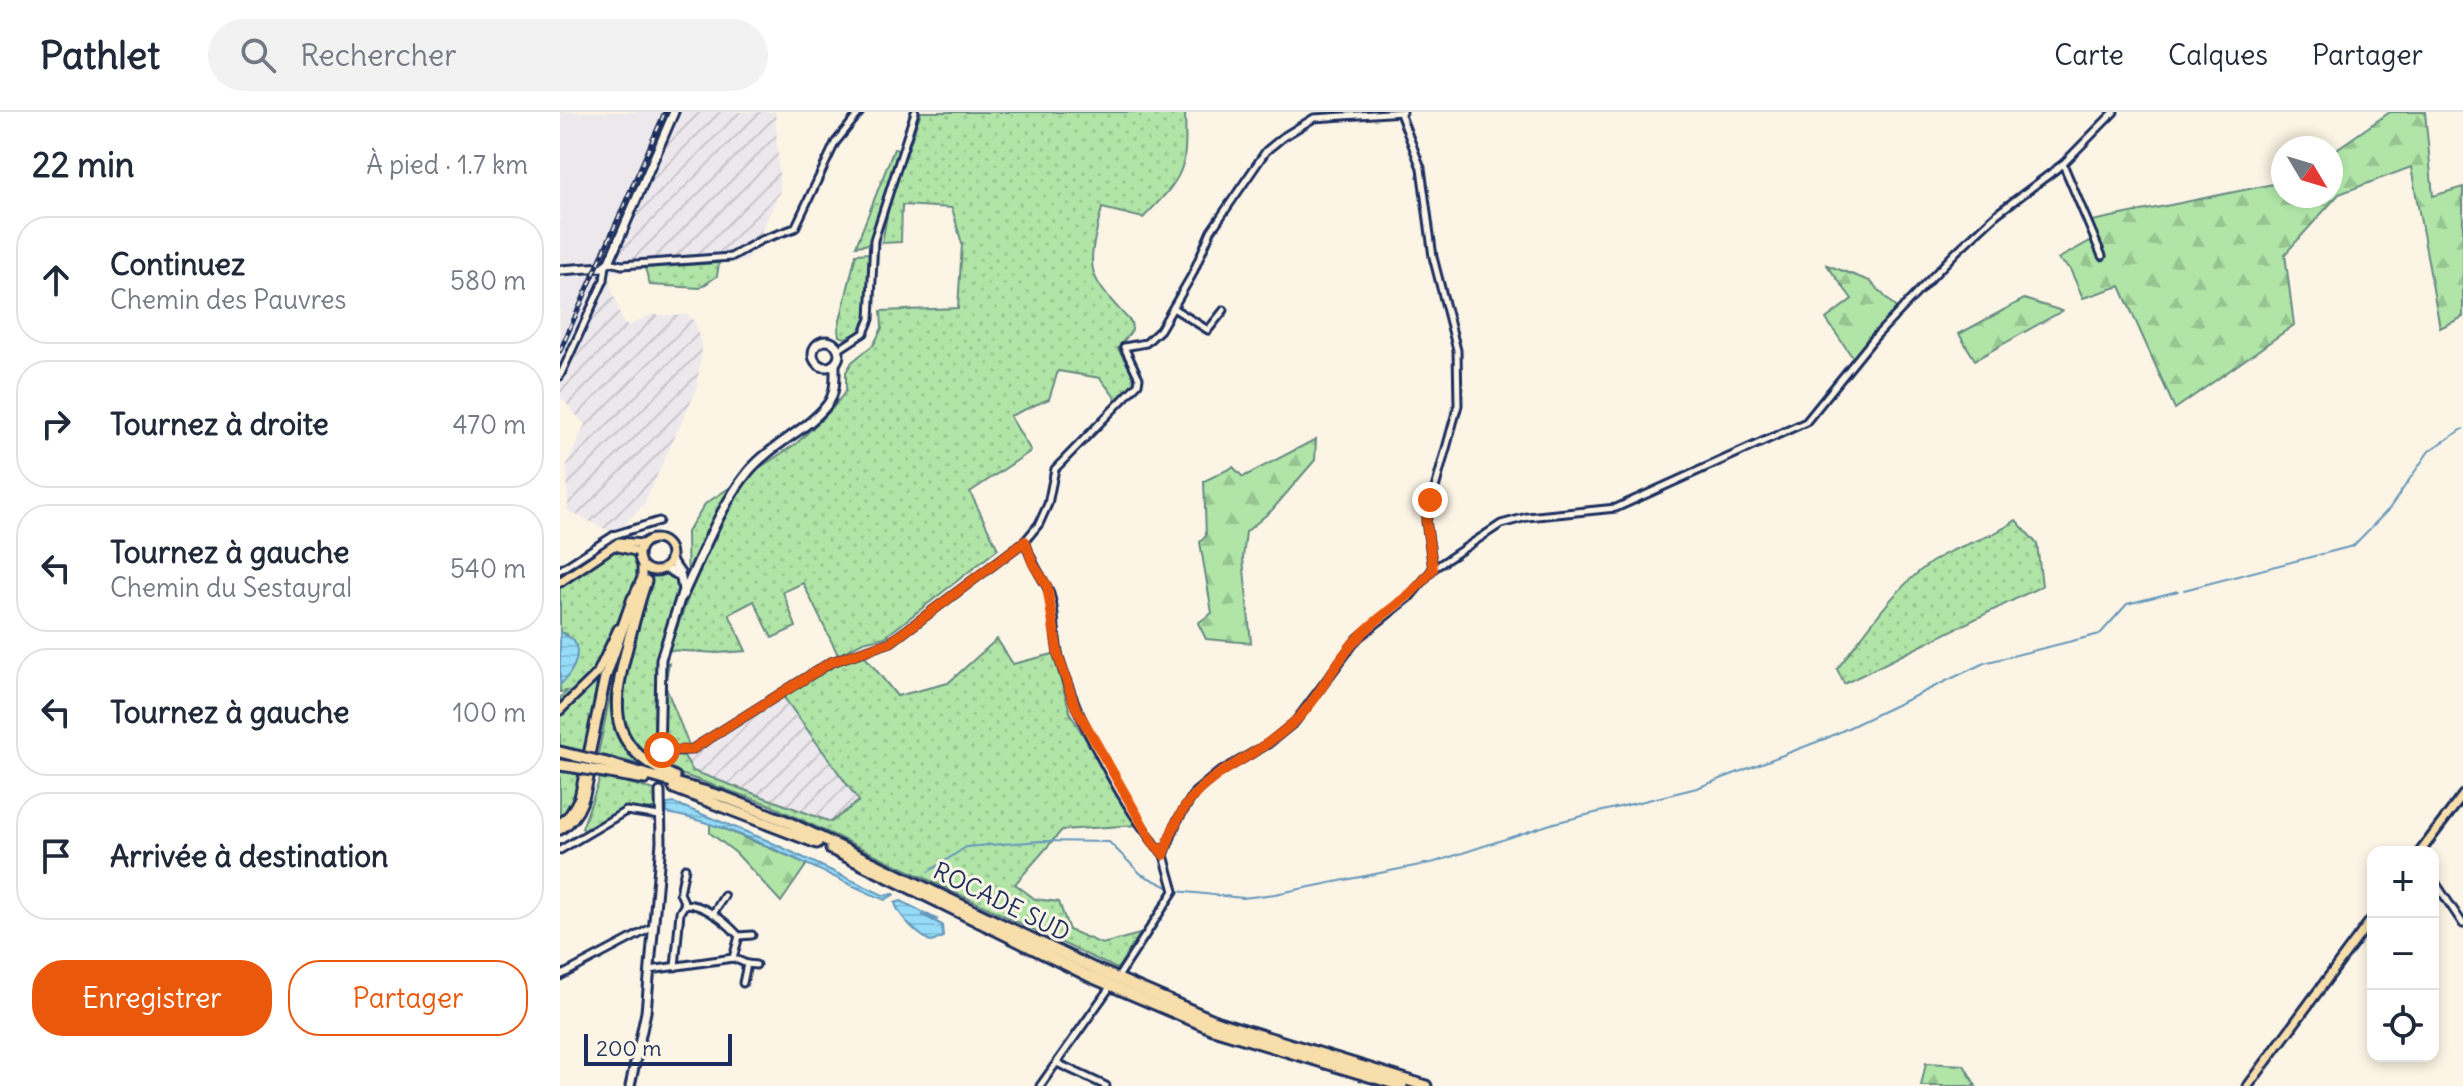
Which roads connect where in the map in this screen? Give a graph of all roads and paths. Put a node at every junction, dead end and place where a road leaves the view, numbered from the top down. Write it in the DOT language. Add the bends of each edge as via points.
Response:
graph roads {
  1 [pos="674,112"];
  2 [pos="860,112"];
  3 [pos="915,112"];
  4 [pos="1401,112"];
  5 [pos="2114,112"];
  6 [pos="1313,115"];
  7 [pos="2063,164"];
  8 [pos="2102,256"];
  9 [pos="608,264"];
  10 [pos="560,270"];
  11 [pos="1173,308"];
  12 [pos="1224,310"];
  13 [pos="838,350"];
  14 [pos="832,365"];
  15 [pos="560,376"];
  16 [pos="659,521"];
  17 [pos="1025,541"];
  18 [pos="643,544"];
  19 [pos="609,546"];
  20 [pos="639,552"];
  21 [pos="670,559"];
  22 [pos="642,566"];
  23 [pos="665,568"];
  24 [pos="1433,569"];
  25 [pos="560,570"];
  26 [pos="652,571"];
  27 [pos="681,577"];
  28 [pos="646,581"];
  29 [pos="560,582"];
  30 [pos="682,597"];
  31 [pos="633,598"];
  32 [pos="560,710"];
  33 [pos="659,751"];
  34 [pos="560,752"];
  35 [pos="560,758"];
  36 [pos="575,762"];
  37 [pos="560,765"];
  38 [pos="659,765"];
  39 [pos="605,768"];
  40 [pos="660,792"];
  41 [pos="2463,795"];
  42 [pos="724,797"];
  43 [pos="660,816"];
  44 [pos="560,827"];
  45 [pos="2425,846"];
  46 [pos="560,850"];
  47 [pos="1164,855"];
  48 [pos="685,868"];
  49 [pos="2439,888"];
  50 [pos="724,896"];
  51 [pos="685,904"];
  52 [pos="713,914"];
  53 [pos="2372,918"];
  54 [pos="2463,924"];
  55 [pos="654,926"];
  56 [pos="752,935"];
  57 [pos="739,936"];
  58 [pos="651,957"];
  59 [pos="733,958"];
  60 [pos="747,964"];
  61 [pos="756,965"];
  62 [pos="675,967"];
  63 [pos="664,969"];
  64 [pos="650,970"];
  65 [pos="1120,974"];
  66 [pos="560,976"];
  67 [pos="743,983"];
  68 [pos="1108,990"];
  69 [pos="1059,1064"];
  70 [pos="630,1086"];
  71 [pos="1040,1086"];
  72 [pos="1106,1086"];
  73 [pos="1402,1086"];
  74 [pos="1426,1086"];
  75 [pos="2248,1086"];
  1 -- 9 [label="street"];
  2 -- 9 [label="street" via="835,143 800,223 731,257"];
  3 -- 13 [label="street" via="874,240 870,319 864,333"];
  4 -- 6 [label="street"];
  4 -- 24 [label="street" via="1421,168 1433,257 1457,350 1458,405 1426,521"];
  5 -- 7 [label="street"];
  6 -- 11 [label="street" via="1266,151 1246,178 1211,231"];
  7 -- 8 [label="street"];
  7 -- 24 [label="street" via="1957,251 1875,337 1806,422 1616,508 1501,524"];
  9 -- 10 [label="street"];
  9 -- 15 [label="street"];
  11 -- 12 [label="street" via="1208,330"];
  11 -- 17 [label="street" via="1149,341 1124,347 1138,384 1055,469 1048,504"];
  13 -- 14 [label="street"];
  13 -- 14 [label="street" via="828,341 815,348 815,361"];
  14 -- 30 [label="street" via="835,379 826,407 748,472 727,503"];
  16 -- 25 [label="street" via="605,539"];
  17 -- 33 [label="street" via="891,642 831,662 691,750"];
  17 -- 47 [label="street" via="1047,586 1058,655 1075,706"];
  18 -- 19 [label="main road"];
  18 -- 20 [label="main road"];
  18 -- 21 [label="main road" via="663,541"];
  19 -- 20 [label="main road"];
  19 -- 29 [label="main road"];
  20 -- 22 [label="main road"];
  21 -- 23 [label="main road"];
  21 -- 27 [label="street"];
  22 -- 26 [label="main road"];
  22 -- 31 [label="main road"];
  23 -- 26 [label="main road"];
  23 -- 27 [label="street"];
  24 -- 47 [label="street" via="1409,598 1358,638 1295,722 1195,792"];
  26 -- 28 [label="main road"];
  27 -- 30 [label="street"];
  28 -- 42 [label="highway" via="617,685 617,722 629,745 649,764"];
  28 -- 44 [label="main road" via="617,649 580,808"];
  30 -- 33 [label="street" via="661,659"];
  31 -- 32 [label="main road" via="602,667"];
  31 -- 44 [label="highway" via="609,664 580,798"];
  33 -- 38 [label="street"];
  34 -- 36 [label="highway, ROCADE SUD"];
  35 -- 36 [label="highway, ROCADE SUD"];
  36 -- 37 [label="highway"];
  36 -- 39 [label="highway, ROCADE SUD, bridge"];
  39 -- 42 [label="highway, ROCADE SUD"];
  39 -- 73 [label="highway, ROCADE SUD" via="722,804 816,842 1089,976 1213,1029"];
  40 -- 43 [label="street"];
  41 -- 45 [label="main road"];
  42 -- 74 [label="highway, ROCADE SUD" via="1218,1022"];
  43 -- 46 [label="street" via="626,811"];
  43 -- 55 [label="street"];
  47 -- 65 [label="street" via="1174,890"];
  48 -- 51 [label="street" via="680,893"];
  49 -- 54 [label="street"];
  50 -- 52 [label="street"];
  51 -- 52 [label="street"];
  51 -- 62 [label="street"];
  52 -- 57 [label="street"];
  53 -- 75 [label="main road"];
  55 -- 58 [label="street"];
  55 -- 66 [label="street"];
  56 -- 57 [label="street"];
  57 -- 59 [label="street"];
  58 -- 63 [label="street"];
  58 -- 64 [label="street"];
  59 -- 60 [label="street"];
  59 -- 62 [label="street"];
  60 -- 61 [label="street"];
  60 -- 67 [label="street"];
  62 -- 63 [label="street"];
  63 -- 64 [label="street"];
  64 -- 70 [label="street"];
  68 -- 69 [label="street"];
  69 -- 71 [label="street"];
  69 -- 72 [label="street"];
}
